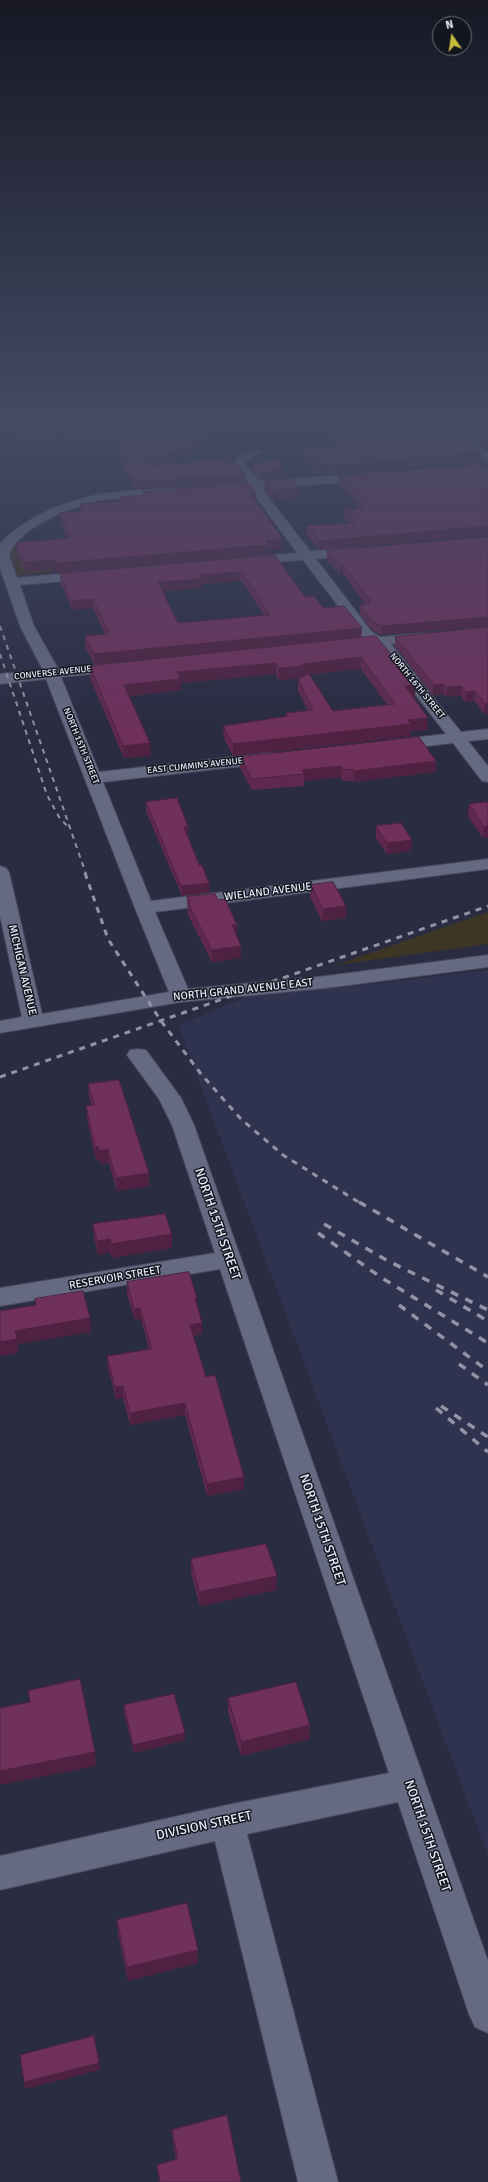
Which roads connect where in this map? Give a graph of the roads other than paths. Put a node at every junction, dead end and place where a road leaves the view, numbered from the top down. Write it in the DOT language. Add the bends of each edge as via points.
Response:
graph roads {
  1 [pos="33,525"];
  2 [pos="283,525"];
  3 [pos="369,550"];
  4 [pos="307,556"];
  5 [pos="239,562"];
  6 [pos="107,573"];
  7 [pos="12,582"];
  8 [pos="442,635"];
  9 [pos="376,642"];
  10 [pos="333,646"];
  11 [pos="134,665"];
  12 [pos="52,674"];
  13 [pos="0,679"];
  14 [pos="488,734"];
  15 [pos="458,738"];
  16 [pos="381,746"];
  17 [pos="288,756"];
  18 [pos="488,777"];
  19 [pos="94,778"];
  20 [pos="488,864"];
  21 [pos="0,872"];
  22 [pos="144,908"];
  23 [pos="488,961"];
  24 [pos="181,996"];
  25 [pos="34,1022"];
  26 [pos="0,1027"];
  27 [pos="138,1055"];
  28 [pos="229,1259"];
  29 [pos="0,1297"];
  30 [pos="409,1784"];
  31 [pos="227,1821"];
  32 [pos="0,1873"];
  33 [pos="488,2014"];
  34 [pos="318,2182"];
  1 -- 7 [label="street, NORTH 15TH STREET" via="15,534 3,549 2,555"];
  2 -- 4 [label="street, NORTH 16TH STREET"];
  3 -- 4 [label="street"];
  4 -- 5 [label="street"];
  4 -- 9 [label="street, NORTH 16TH STREET" via="366,634"];
  6 -- 7 [label="street"];
  7 -- 12 [label="street, NORTH 15TH STREET" via="27,626"];
  8 -- 9 [label="street"];
  9 -- 10 [label="street"];
  9 -- 15 [label="street, NORTH 16TH STREET" via="385,646"];
  11 -- 12 [label="street, CONVERSE AVENUE"];
  12 -- 13 [label="street, CONVERSE AVENUE"];
  12 -- 19 [label="street, NORTH 15TH STREET"];
  14 -- 15 [label="street"];
  15 -- 16 [label="street"];
  15 -- 18 [label="street, NORTH 16TH STREET"];
  17 -- 19 [label="street, EAST CUMMINS AVENUE"];
  19 -- 22 [label="street, NORTH 15TH STREET"];
  20 -- 22 [label="street, WIELAND AVENUE"];
  21 -- 25 [label="street, MICHIGAN AVENUE"];
  22 -- 24 [label="street, NORTH 15TH STREET"];
  23 -- 24 [label="street, NORTH GRAND AVENUE EAST" via="376,976"];
  24 -- 25 [label="street, NORTH GRAND AVENUE EAST"];
  25 -- 26 [label="street, NORTH GRAND AVENUE EAST"];
  27 -- 28 [label="street, NORTH 15TH STREET" via="170,1098 183,1125"];
  28 -- 29 [label="street, RESERVOIR STREET"];
  28 -- 30 [label="street, NORTH 15TH STREET"];
  30 -- 31 [label="street, DIVISION STREET"];
  30 -- 33 [label="street, NORTH 15TH STREET"];
  31 -- 32 [label="street, DIVISION STREET"];
  31 -- 34 [label="street"];
}
